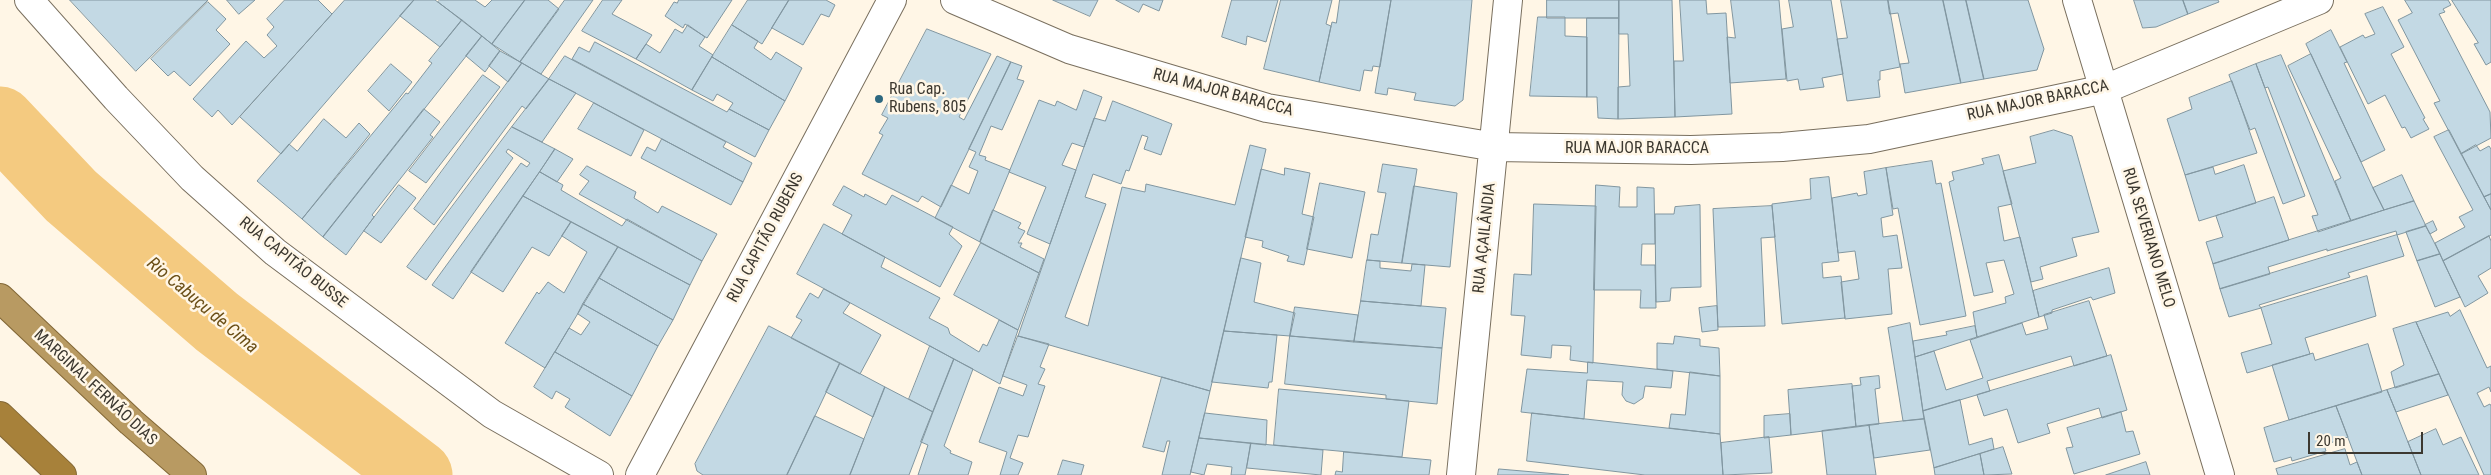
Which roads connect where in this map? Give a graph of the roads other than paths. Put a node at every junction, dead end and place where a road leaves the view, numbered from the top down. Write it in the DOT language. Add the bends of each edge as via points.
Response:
graph roads {
  1 [pos="29,0"];
  2 [pos="892,0"];
  3 [pos="955,0"];
  4 [pos="1508,0"];
  5 [pos="2077,0"];
  6 [pos="2318,0"];
  7 [pos="2105,89"];
  8 [pos="1494,147"];
  9 [pos="0,298"];
  10 [pos="0,416"];
  11 [pos="62,475"];
  12 [pos="192,475"];
  13 [pos="599,475"];
  14 [pos="640,475"];
  15 [pos="1461,475"];
  16 [pos="2220,475"];
  1 -- 13 [label="street, RUA CAPITÃO BUSSE" via="192,178 275,252 492,414"];
  2 -- 14 [label="street, RUA CAPITÃO RUBENS"];
  3 -- 8 [label="street, RUA MAJOR BARACCA" via="1069,49 1267,108"];
  4 -- 8 [label="street, RUA AÇAILÂNDIA"];
  5 -- 7 [label="street, RUA SEVERIANO MELO"];
  6 -- 7 [label="street, RUA MAJOR BARACCA"];
  7 -- 8 [label="street, RUA MAJOR BARACCA" via="1869,139 1782,148"];
  7 -- 16 [label="street, RUA SEVERIANO MELO"];
  8 -- 15 [label="street, RUA AÇAILÂNDIA"];
  9 -- 12 [label="highway, MARGINAL FERNÃO DIAS"];
  10 -- 11 [label="highway"];
}
